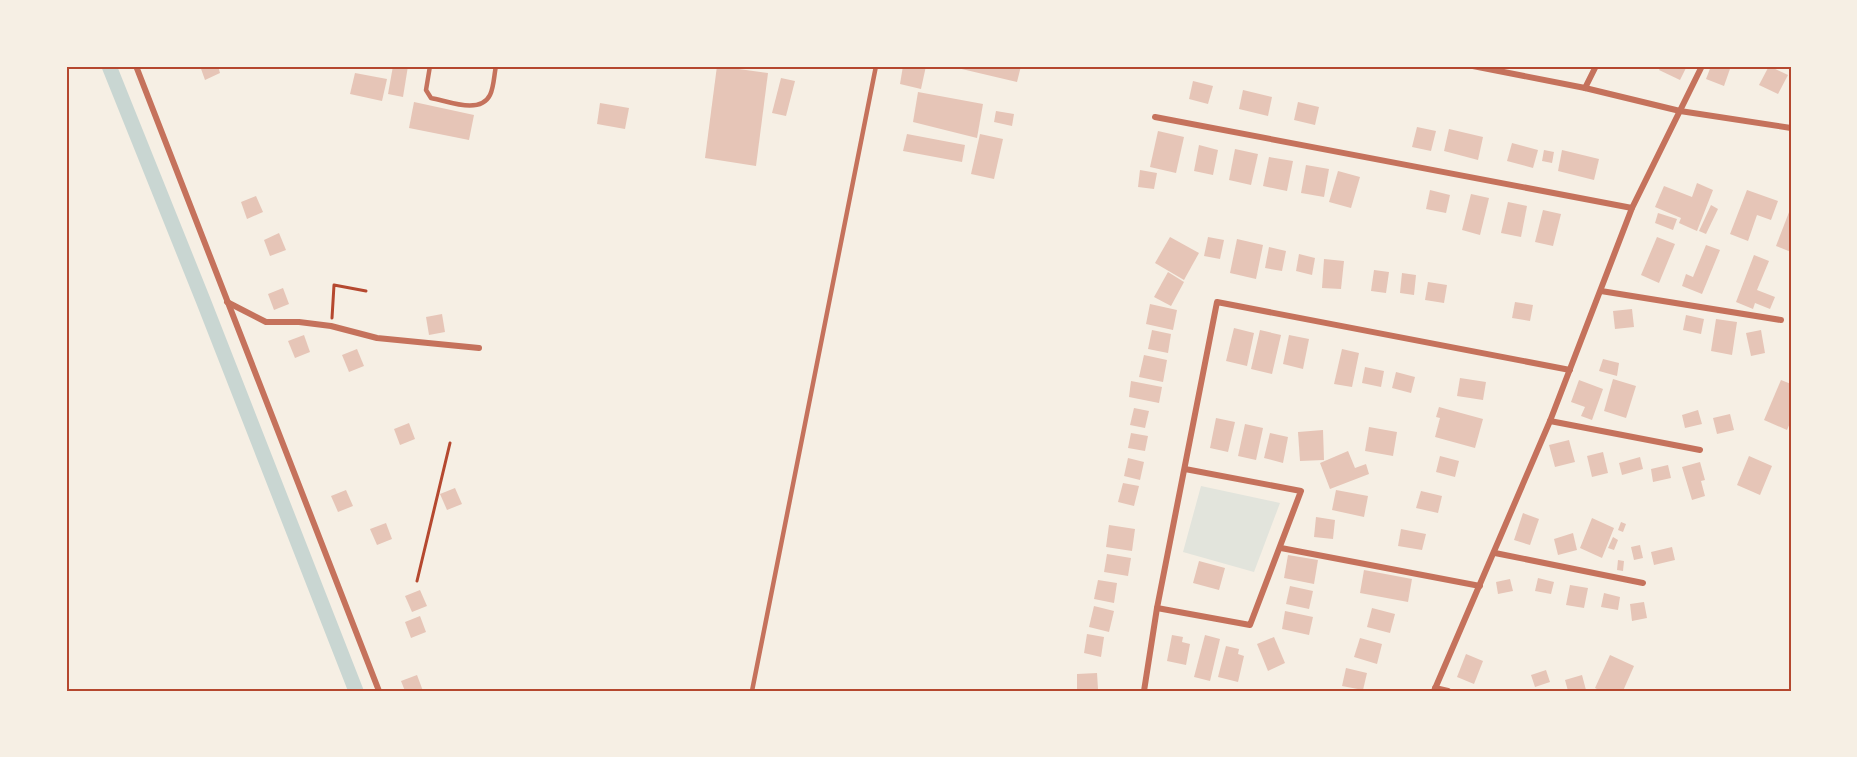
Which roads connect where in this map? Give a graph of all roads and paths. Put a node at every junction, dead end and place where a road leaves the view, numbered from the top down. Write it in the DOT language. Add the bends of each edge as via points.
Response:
graph roads {
  1 [pos="136,66"];
  2 [pos="430,66"];
  3 [pos="496,66"];
  4 [pos="876,66"];
  5 [pos="1473,66"];
  6 [pos="1596,66"];
  7 [pos="1702,66"];
  8 [pos="1485,67"];
  9 [pos="1585,88"];
  10 [pos="1680,111"];
  11 [pos="1155,117"];
  12 [pos="1791,120"];
  13 [pos="1789,128"];
  14 [pos="1632,208"];
  15 [pos="366,291"];
  16 [pos="1601,291"];
  17 [pos="227,302"];
  18 [pos="1781,320"];
  19 [pos="331,326"];
  20 [pos="479,348"];
  21 [pos="1570,370"];
  22 [pos="1550,421"];
  23 [pos="450,443"];
  24 [pos="1700,450"];
  25 [pos="1185,469"];
  26 [pos="1281,548"];
  27 [pos="1495,553"];
  28 [pos="417,581"];
  29 [pos="1642,583"];
  30 [pos="1480,586"];
  31 [pos="1157,608"];
  32 [pos="1434,690"];
  33 [pos="379,691"];
  34 [pos="752,691"];
  35 [pos="1144,691"];
  36 [pos="1448,691"];
  1 -- 17 [label="street"];
  2 -- 3 [label="lane" via="426,90 431,98 471,106 490,94"];
  4 -- 34 [label="lane"];
  5 -- 8 [label="street"];
  6 -- 9 [label="street"];
  7 -- 10 [label="street"];
  8 -- 9 [label="street"];
  9 -- 10 [label="street"];
  10 -- 13 [label="street"];
  10 -- 14 [label="street"];
  11 -- 14 [label="street"];
  12 -- 13 [label="street"];
  14 -- 16 [label="street"];
  15 -- 19 [label="path" via="334,285"];
  16 -- 18 [label="street"];
  16 -- 21 [label="street"];
  17 -- 19 [label="street" via="266,322"];
  17 -- 33 [label="street"];
  19 -- 20 [label="street" via="377,338"];
  21 -- 22 [label="street"];
  21 -- 25 [label="street" via="1217,302"];
  22 -- 24 [label="street"];
  22 -- 27 [label="street"];
  23 -- 28 [label="path"];
  25 -- 26 [label="street" via="1301,491"];
  25 -- 31 [label="street"];
  26 -- 30 [label="street"];
  26 -- 31 [label="street" via="1250,626"];
  27 -- 29 [label="street"];
  27 -- 30 [label="street"];
  30 -- 32 [label="street"];
  31 -- 35 [label="street"];
  32 -- 36 [label="street"];
}
